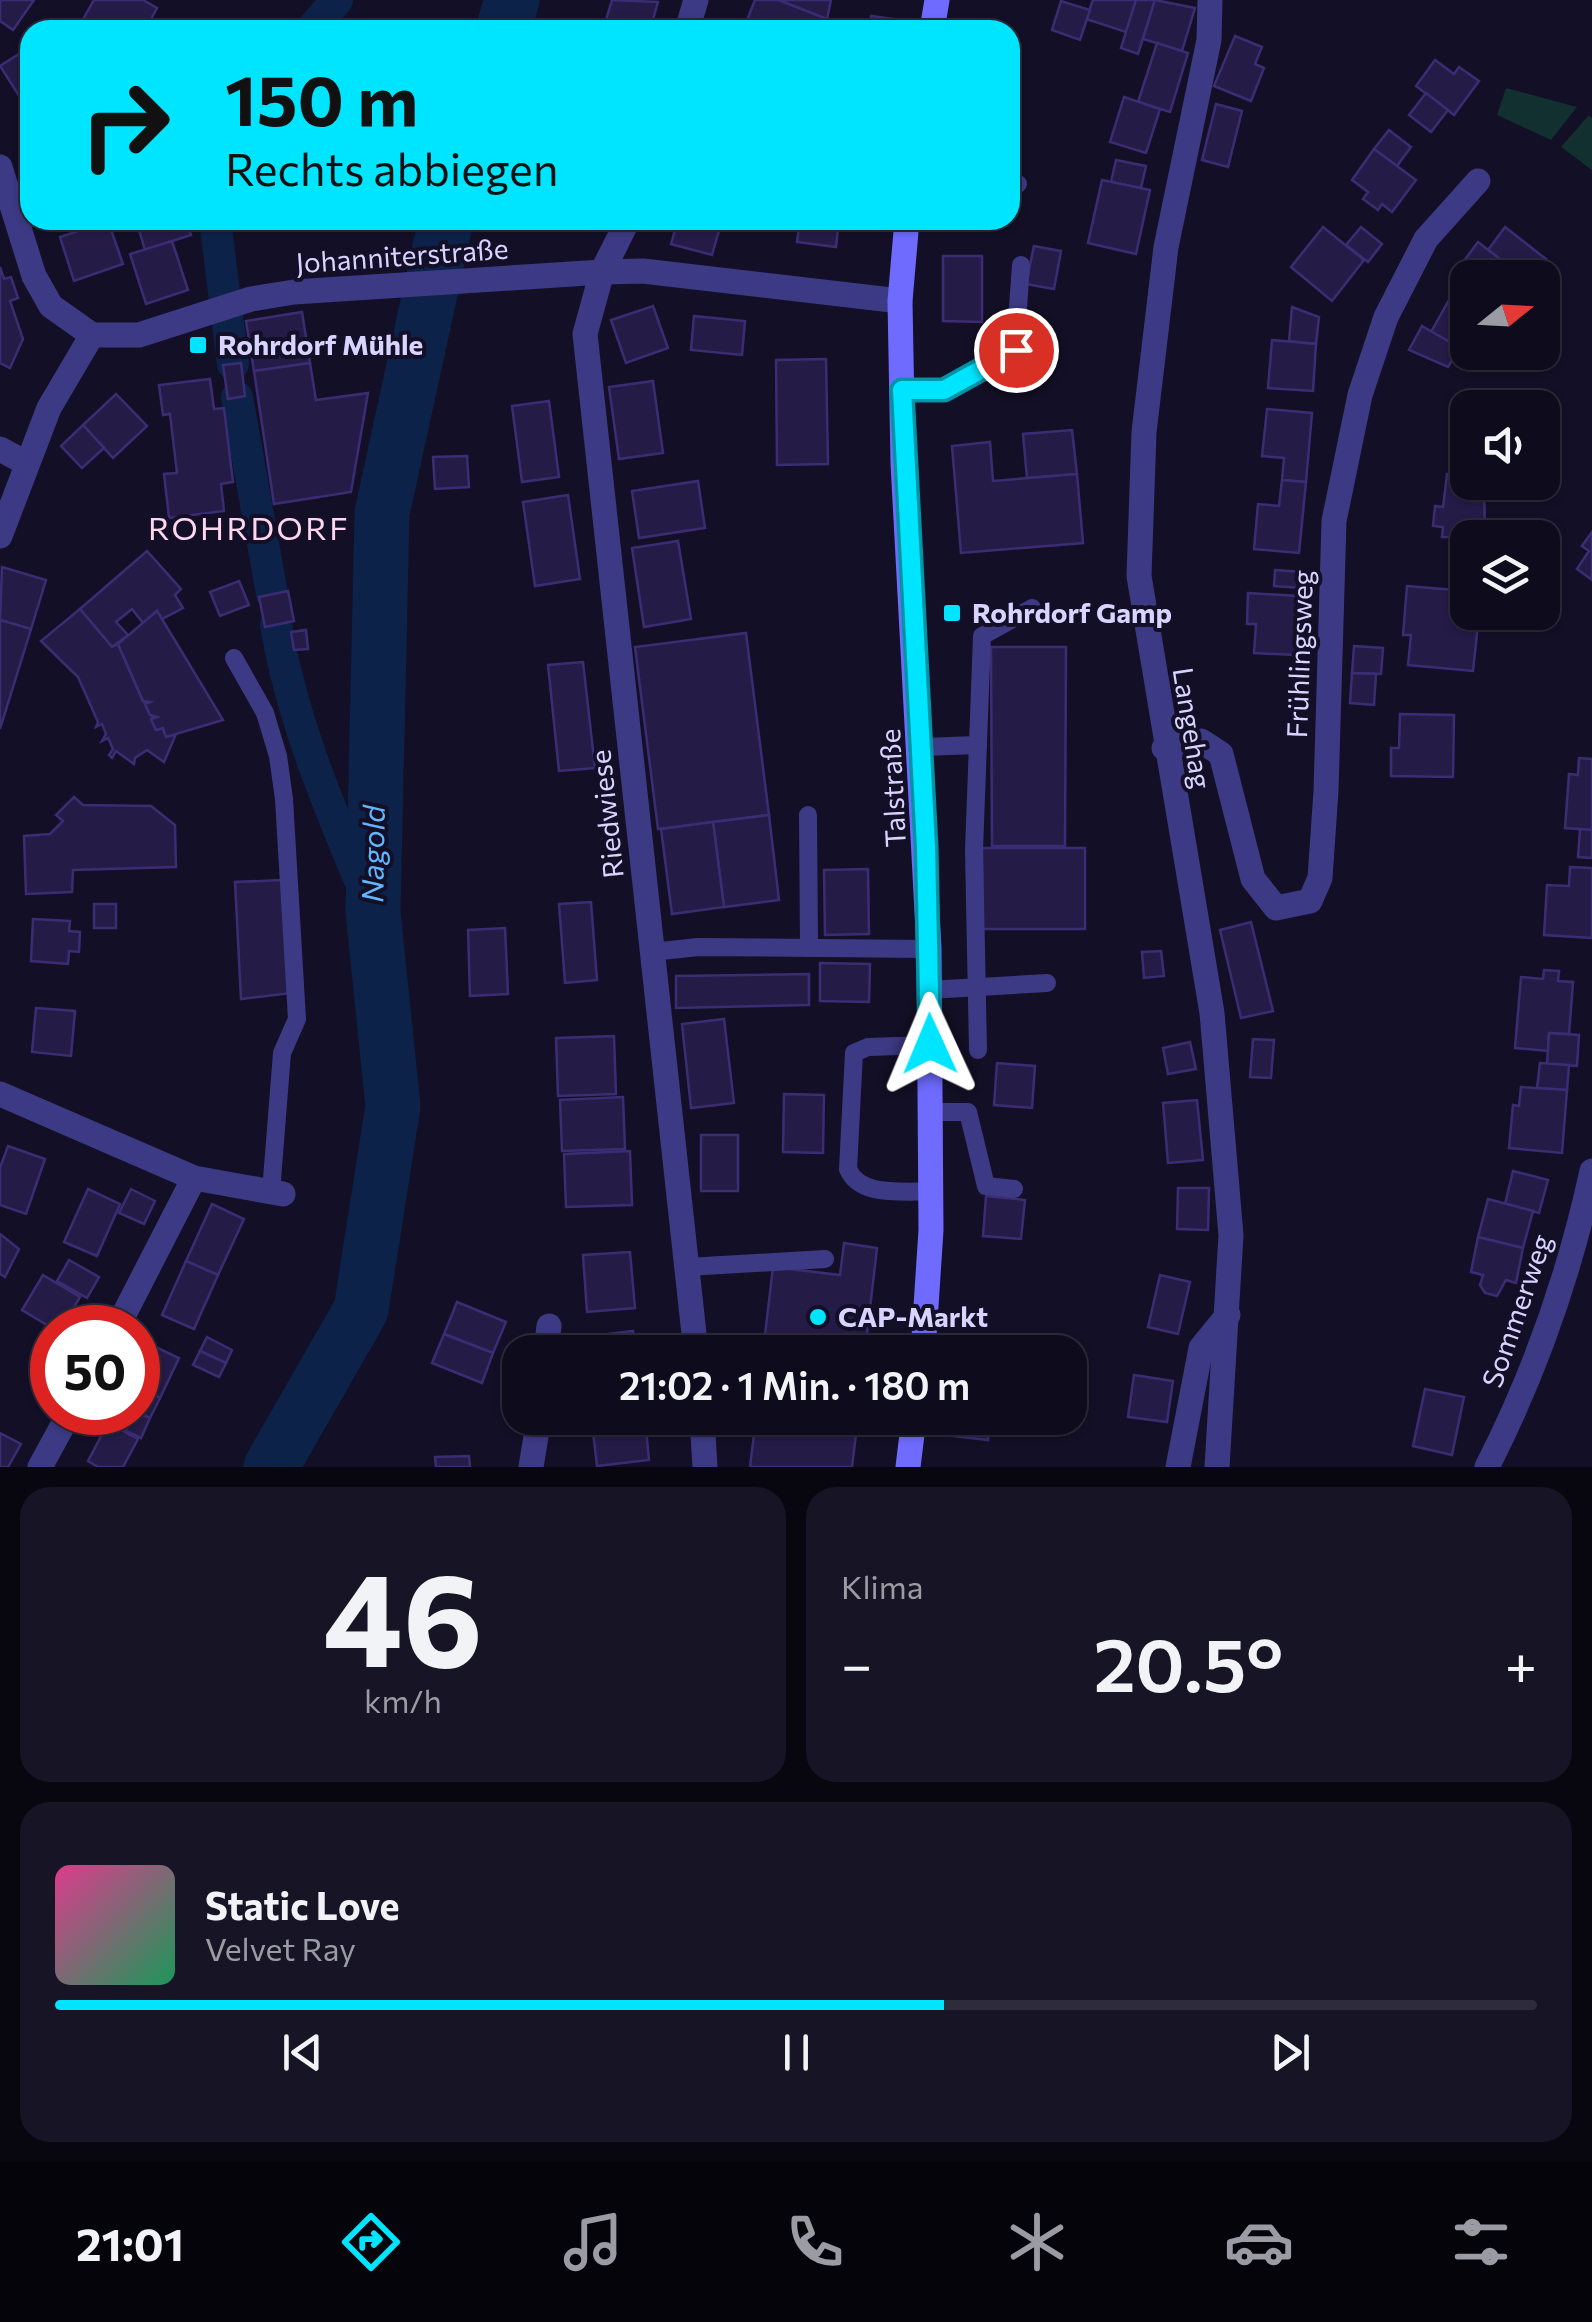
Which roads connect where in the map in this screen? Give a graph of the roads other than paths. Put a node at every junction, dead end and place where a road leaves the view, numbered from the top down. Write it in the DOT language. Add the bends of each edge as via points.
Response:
graph roads {
  1 [pos="1210,0"];
  2 [pos="0,167"];
  3 [pos="1478,181"];
  4 [pos="623,230"];
  5 [pos="906,230"];
  6 [pos="1021,264"];
  7 [pos="602,272"];
  8 [pos="900,301"];
  9 [pos="92,335"];
  10 [pos="902,390"];
  11 [pos="0,449"];
  12 [pos="26,464"];
  13 [pos="0,536"];
  14 [pos="1032,608"];
  15 [pos="234,658"];
  16 [pos="978,745"];
  17 [pos="922,747"];
  18 [pos="1164,748"];
  19 [pos="808,815"];
  20 [pos="809,948"];
  21 [pos="930,949"];
  22 [pos="652,952"];
  23 [pos="1047,982"];
  24 [pos="979,989"];
  25 [pos="930,990"];
  26 [pos="930,1044"];
  27 [pos="978,1050"];
  28 [pos="0,1094"];
  29 [pos="930,1112"];
  30 [pos="1592,1171"];
  31 [pos="194,1178"];
  32 [pos="1014,1189"];
  33 [pos="931,1192"];
  34 [pos="277,1193"];
  35 [pos="826,1259"];
  36 [pos="687,1268"];
  37 [pos="128,1305"];
  38 [pos="1228,1315"];
  39 [pos="549,1326"];
  40 [pos="548,1335"];
  41 [pos="694,1335"];
  42 [pos="924,1335"];
  43 [pos="57,1435"];
  44 [pos="536,1435"];
  45 [pos="703,1435"];
  46 [pos="912,1435"];
  47 [pos="40,1467"];
  48 [pos="531,1467"];
  49 [pos="706,1467"];
  50 [pos="908,1467"];
  51 [pos="1178,1467"];
  52 [pos="1217,1467"];
  53 [pos="1488,1467"];
  1 -- 18 [label="street, Langehag" via="1209,40 1166,247 1144,432 1139,576"];
  2 -- 9 [label="street" via="34,276 51,306"];
  3 -- 18 [label="street, Frühlingsweg" via="1426,239 1386,317 1360,395 1334,522 1326,792 1320,878 1310,901 1276,908 1254,879 1221,754 1202,741"];
  4 -- 7 [label="street, Riedwiese"];
  5 -- 8 [label="main road, Talstraße"];
  6 -- 10 [label="lane" via="1016,350 944,390"];
  7 -- 8 [label="street, Johanniterstraße"];
  7 -- 9 [label="street, Johanniterstraße" via="294,292 140,335"];
  7 -- 22 [label="street, Riedwiese" via="585,334"];
  8 -- 10 [label="main road, Talstraße"];
  9 -- 12 [label="street" via="49,408"];
  10 -- 17 [label="main road, Talstraße"];
  11 -- 12 [label="street"];
  12 -- 13 [label="street"];
  14 -- 16 [label="lane" via="982,636"];
  15 -- 34 [label="lane" via="265,713 284,800 297,1018 282,1052"];
  16 -- 17 [label="lane"];
  16 -- 24 [label="lane"];
  17 -- 21 [label="main road, Talstraße"];
  18 -- 38 [label="street, Langehag" via="1212,1013 1232,1236"];
  19 -- 20 [label="lane"];
  20 -- 21 [label="lane"];
  20 -- 22 [label="lane"];
  21 -- 25 [label="main road, Talstraße"];
  22 -- 36 [label="street, Riedwiese"];
  23 -- 24 [label="lane"];
  24 -- 25 [label="lane"];
  24 -- 27 [label="lane"];
  25 -- 26 [label="main road, Talstraße"];
  26 -- 29 [label="main road, Talstraße"];
  26 -- 33 [label="lane" via="854,1053 848,1169 869,1189"];
  28 -- 31 [label="street"];
  29 -- 32 [label="lane" via="968,1112 986,1186"];
  29 -- 33 [label="main road, Talstraße"];
  30 -- 53 [label="street, Sommerweg" via="1552,1313"];
  31 -- 34 [label="street"];
  31 -- 37 [label="street"];
  33 -- 42 [label="main road, Talstraße"];
  35 -- 36 [label="lane"];
  36 -- 41 [label="street, Riedwiese"];
  38 -- 51 [label="street" via="1201,1348"];
  38 -- 52 [label="street, Langehag"];
  39 -- 40 [label="street"];
  43 -- 47 [label="street"];
  44 -- 48 [label="street"];
  45 -- 49 [label="street"];
  46 -- 50 [label="main road"];
}
